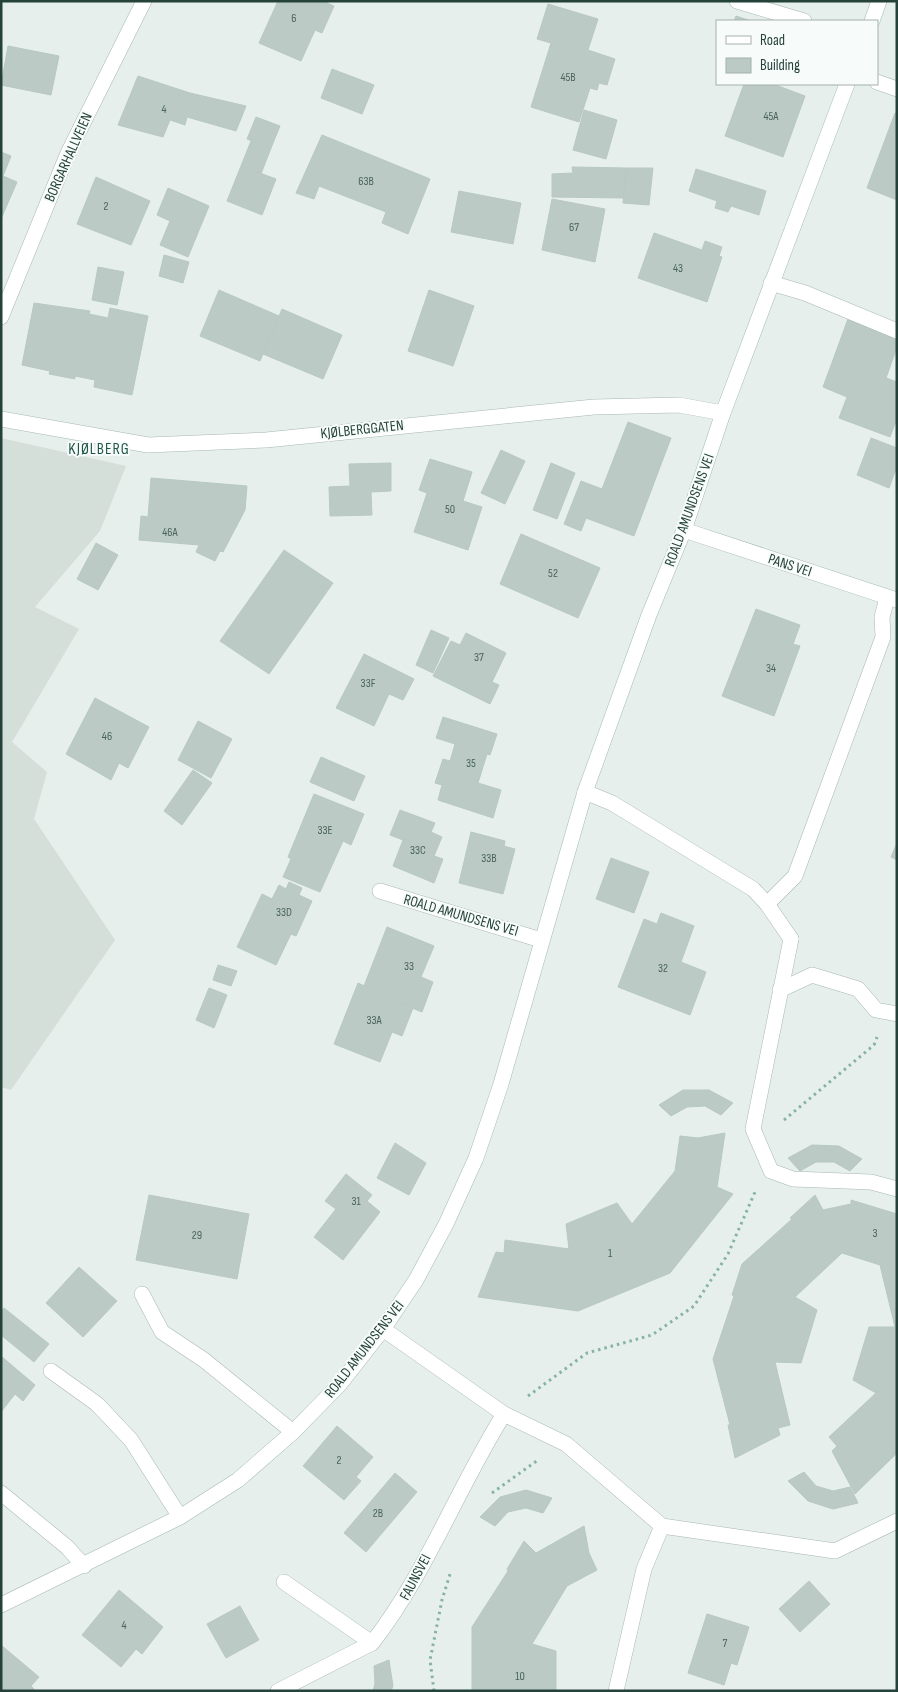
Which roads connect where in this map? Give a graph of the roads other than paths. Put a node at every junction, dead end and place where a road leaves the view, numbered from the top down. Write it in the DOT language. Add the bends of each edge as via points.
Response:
graph roads {
  1 [pos="144,1"];
  2 [pos="737,1"];
  3 [pos="879,1"];
  4 [pos="801,20"];
  5 [pos="872,20"];
  6 [pos="878,82"];
  7 [pos="847,85"];
  8 [pos="897,89"];
  9 [pos="771,283"];
  10 [pos="1,318"];
  11 [pos="897,331"];
  12 [pos="723,413"];
  13 [pos="1,419"];
  14 [pos="684,530"];
  15 [pos="892,599"];
  16 [pos="585,792"];
  17 [pos="380,891"];
  18 [pos="767,904"];
  19 [pos="541,940"];
  20 [pos="780,990"];
  21 [pos="894,1013"];
  22 [pos="897,1189"];
  23 [pos="142,1294"];
  24 [pos="383,1329"];
  25 [pos="51,1371"];
  26 [pos="504,1414"];
  27 [pos="293,1432"];
  28 [pos="1,1493"];
  29 [pos="180,1517"];
  30 [pos="897,1521"];
  31 [pos="662,1526"];
  32 [pos="84,1566"];
  33 [pos="284,1582"];
  34 [pos="1,1605"];
  35 [pos="372,1643"];
  36 [pos="278,1691"];
  37 [pos="616,1691"];
  1 -- 10 [label="street, BORGARHALLVEIEN" via="68,153"];
  2 -- 4 [label="street"];
  3 -- 5 [label="street"];
  6 -- 8 [label="street"];
  7 -- 9 [label="street, ROALD AMUNDSENS VEI"];
  9 -- 11 [label="street"];
  9 -- 12 [label="street, ROALD AMUNDSENS VEI"];
  12 -- 13 [label="street, KJØLBERGGATEN" via="679,405 594,406 266,440 148,445"];
  12 -- 14 [label="street, ROALD AMUNDSENS VEI"];
  14 -- 15 [label="street, PANS VEI"];
  14 -- 16 [label="street, ROALD AMUNDSENS VEI" via="649,615"];
  15 -- 18 [label="street" via="882,617 883,637 795,876"];
  16 -- 18 [label="street" via="612,803 753,889"];
  16 -- 19 [label="street, ROALD AMUNDSENS VEI"];
  17 -- 19 [label="street, ROALD AMUNDSENS VEI"];
  18 -- 20 [label="street" via="791,938"];
  19 -- 24 [label="street, ROALD AMUNDSENS VEI" via="501,1084 476,1158 416,1280"];
  20 -- 21 [label="street" via="812,975 858,989 876,1010"];
  20 -- 22 [label="street" via="753,1129 771,1171 793,1179 871,1182"];
  23 -- 27 [label="street" via="162,1332 204,1360"];
  24 -- 26 [label="street"];
  24 -- 27 [label="street, ROALD AMUNDSENS VEI" via="339,1385"];
  25 -- 29 [label="street" via="97,1404 131,1440"];
  26 -- 31 [label="street" via="566,1444"];
  26 -- 35 [label="street, FAUNSVEI" via="484,1445 397,1611"];
  27 -- 29 [label="street, ROALD AMUNDSENS VEI" via="238,1480"];
  28 -- 32 [label="street" via="68,1547"];
  29 -- 32 [label="street, ROALD AMUNDSENS VEI"];
  30 -- 31 [label="street" via="835,1551"];
  31 -- 37 [label="street" via="644,1569"];
  32 -- 34 [label="street, ROALD AMUNDSENS VEI"];
  33 -- 35 [label="street"];
  35 -- 36 [label="street"];
}
